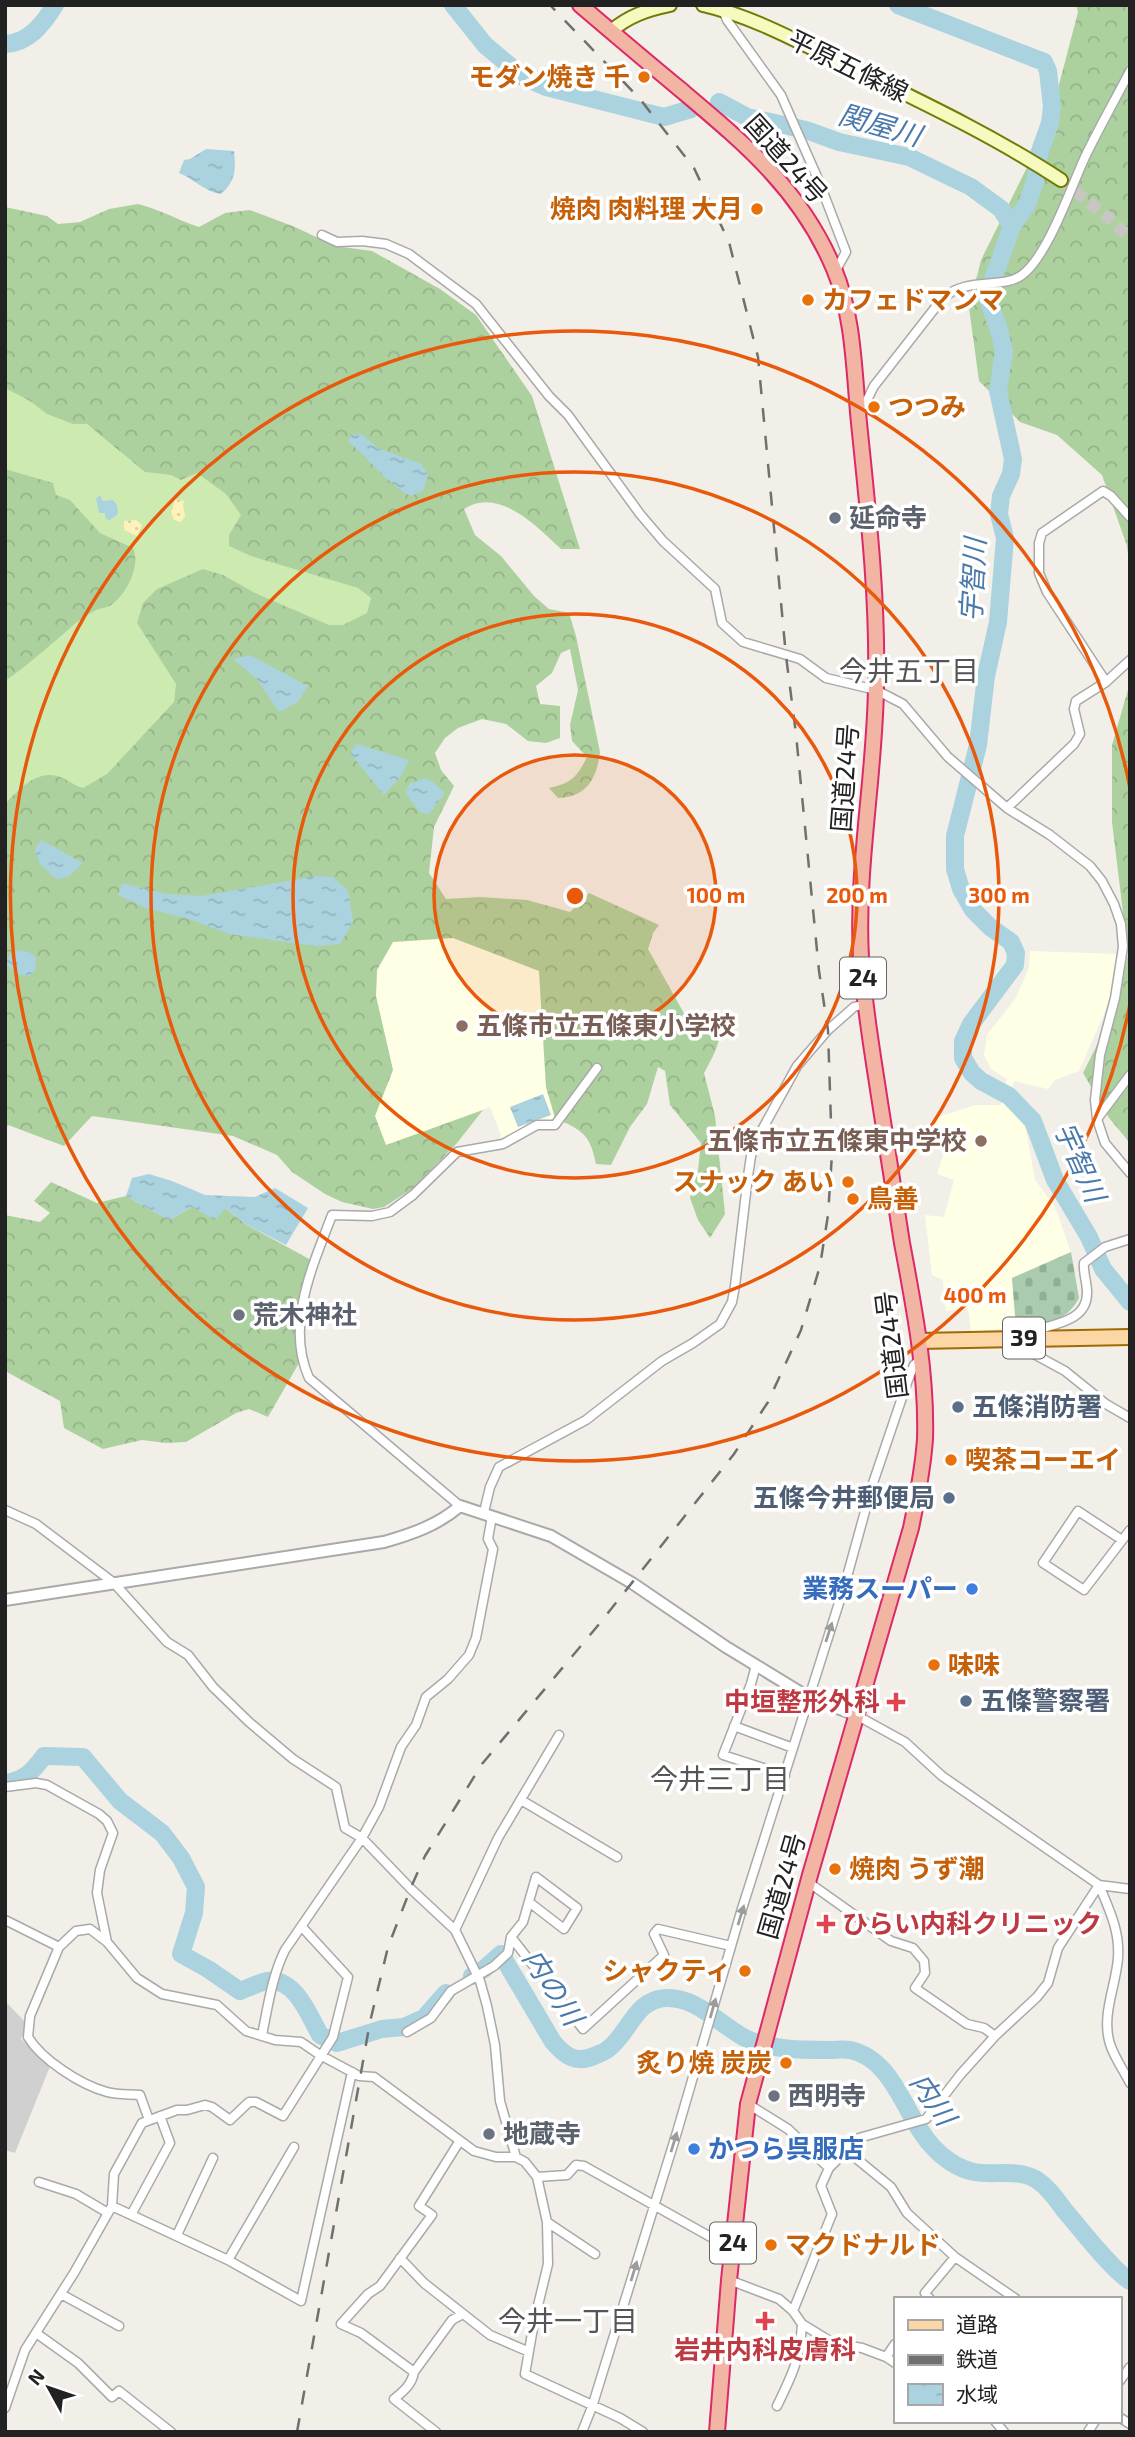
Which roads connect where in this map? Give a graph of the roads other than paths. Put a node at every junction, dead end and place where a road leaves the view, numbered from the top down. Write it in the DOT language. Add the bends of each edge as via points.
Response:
graph roads {
  1 [pos="580,5"];
  2 [pos="670,5"];
  3 [pos="704,5"];
  4 [pos="723,10"];
  5 [pos="611,31"];
  6 [pos="1130,71"];
  7 [pos="1061,180"];
  8 [pos="322,235"];
  9 [pos="835,272"];
  10 [pos="859,417"];
  11 [pos="1130,517"];
  12 [pos="1130,660"];
  13 [pos="1106,682"];
  14 [pos="876,690"];
  15 [pos="1007,808"];
  16 [pos="865,1004"];
  17 [pos="597,1068"];
  18 [pos="1130,1075"];
  19 [pos="1097,1119"];
  20 [pos="1130,1173"];
  21 [pos="1130,1239"];
  22 [pos="1130,1337"];
  23 [pos="1027,1338"];
  24 [pos="919,1341"];
  25 [pos="921,1358"];
  26 [pos="1130,1418"];
  27 [pos="460,1506"];
  28 [pos="5,1510"];
  29 [pos="488,1514"];
  30 [pos="1130,1530"];
  31 [pos="1122,1540"];
  32 [pos="114,1584"];
  33 [pos="5,1601"];
  34 [pos="756,1665"];
  35 [pos="808,1697"];
  36 [pos="856,1715"];
  37 [pos="734,1726"];
  38 [pos="559,1735"];
  39 [pos="793,1748"];
  40 [pos="785,1775"];
  41 [pos="5,1787"];
  42 [pos="521,1800"];
  43 [pos="362,1838"];
  44 [pos="617,1857"];
  45 [pos="808,1882"];
  46 [pos="1099,1885"];
  47 [pos="1130,1889"];
  48 [pos="529,1902"];
  49 [pos="5,1920"];
  50 [pos="302,1927"];
  51 [pos="455,1930"];
  52 [pos="511,1937"];
  53 [pos="107,1942"];
  54 [pos="732,1946"];
  55 [pos="58,1947"];
  56 [pos="478,1976"];
  57 [pos="407,2032"];
  58 [pos="262,2035"];
  59 [pos="995,2036"];
  60 [pos="320,2055"];
  61 [pos="352,2072"];
  62 [pos="1130,2084"];
  63 [pos="748,2104"];
  64 [pos="160,2116"];
  65 [pos="149,2120"];
  66 [pos="459,2141"];
  67 [pos="294,2147"];
  68 [pos="846,2150"];
  69 [pos="516,2157"];
  70 [pos="213,2158"];
  71 [pos="829,2168"];
  72 [pos="537,2177"];
  73 [pos="39,2182"];
  74 [pos="654,2207"];
  75 [pos="110,2210"];
  76 [pos="131,2215"];
  77 [pos="547,2222"];
  78 [pos="177,2235"];
  79 [pos="732,2249"];
  80 [pos="595,2253"];
  81 [pos="955,2257"];
  82 [pos="400,2258"];
  83 [pos="228,2260"];
  84 [pos="729,2280"];
  85 [pos="61,2294"];
  86 [pos="928,2297"];
  87 [pos="1013,2297"];
  88 [pos="793,2311"];
  89 [pos="463,2314"];
  90 [pos="802,2324"];
  91 [pos="120,2326"];
  92 [pos="36,2333"];
  93 [pos="894,2345"];
  94 [pos="527,2351"];
  95 [pos="886,2357"];
  96 [pos="894,2362"];
  97 [pos="414,2372"];
  98 [pos="777,2406"];
  99 [pos="592,2407"];
  100 [pos="5,2408"];
  101 [pos="171,2432"];
  102 [pos="436,2432"];
  103 [pos="582,2432"];
  104 [pos="643,2432"];
  105 [pos="718,2432"];
  1 -- 5 [label="highway, 国道24号 / 24"];
  2 -- 5 [label="main road" via="637,13"];
  3 -- 4 [label="main road, 平原五條線"];
  4 -- 7 [label="main road, 平原五條線" via="754,21 1020,153"];
  4 -- 9 [label="street" via="781,95 818,179 846,252"];
  5 -- 9 [label="highway, 国道24号 / 24" via="771,171 818,234"];
  6 -- 10 [label="street" via="1035,262 1016,279 952,290 874,386"];
  8 -- 14 [label="street" via="337,242 386,244 409,254 476,303 568,415 639,514 715,589 722,623 743,642 800,659 826,678"];
  9 -- 10 [label="highway, 国道24号 / 24" via="850,337"];
  10 -- 14 [label="highway, 国道24号 / 24" via="876,616"];
  11 -- 13 [label="street" via="1103,491 1042,533 1039,543 1039,573 1047,592"];
  12 -- 13 [label="street"];
  13 -- 15 [label="street" via="1076,701 1080,734 1074,744"];
  14 -- 15 [label="street" via="903,704 948,757"];
  14 -- 16 [label="highway, 国道24号 / 24" via="862,886"];
  15 -- 19 [label="street" via="1090,866 1102,881 1121,925 1115,998 1100,1055"];
  16 -- 24 [label="highway, 国道24号 / 24"];
  16 -- 29 [label="street" via="854,1007 828,1030 797,1066 757,1139 732,1302 720,1324 662,1361 586,1420 499,1467 490,1487"];
  17 -- 27 [label="street" via="555,1125 537,1125 503,1144 457,1152 390,1212 332,1215 315,1261 300,1326 303,1364 309,1378"];
  18 -- 19 [label="street"];
  19 -- 20 [label="street" via="1105,1143"];
  21 -- 23 [label="street" via="1105,1247 1084,1263 1087,1295 1076,1317 1036,1330"];
  22 -- 23 [label="main road, 39"];
  23 -- 24 [label="main road, 39"];
  23 -- 26 [label="street" via="1032,1353"];
  24 -- 25 [label="highway, 国道24号 / 24"];
  35 -- 25 [label="street, one-way" via="876,1472 908,1380"];
  25 -- 36 [label="highway, 国道24号 / 24" via="925,1440 920,1485"];
  27 -- 29 [label="street"];
  27 -- 32 [label="street" via="416,1533 384,1542"];
  28 -- 32 [label="street" via="36,1524"];
  29 -- 34 [label="street" via="551,1536"];
  29 -- 43 [label="street" via="488,1539 493,1549 473,1647 448,1679 426,1697"];
  30 -- 31 [label="street"];
  31 -- 31 [label="street" via="1084,1590 1043,1563 1078,1511"];
  32 -- 33 [label="street"];
  32 -- 43 [label="street" via="249,1722 336,1787 345,1828"];
  34 -- 35 [label="street"];
  34 -- 37 [label="street"];
  35 -- 36 [label="street"];
  35 -- 39 [label="street"];
  36 -- 45 [label="highway, 国道24号 / 24"];
  36 -- 46 [label="street" via="905,1742 942,1776"];
  37 -- 39 [label="street"];
  37 -- 40 [label="street" via="723,1755"];
  38 -- 42 [label="street"];
  39 -- 40 [label="street"];
  54 -- 40 [label="street, one-way"];
  41 -- 53 [label="street" via="47,1785 107,1821 113,1833 97,1893"];
  42 -- 44 [label="street"];
  42 -- 51 [label="street"];
  43 -- 50 [label="street"];
  43 -- 51 [label="street"];
  45 -- 59 [label="street" via="891,1941 913,1948 925,1961 925,1973 915,1989 967,2024"];
  45 -- 63 [label="highway, 国道24号 / 24"];
  46 -- 47 [label="street"];
  46 -- 59 [label="street" via="1058,1948 1048,1983"];
  46 -- 62 [label="street" via="1118,1937 1109,1999 1110,2044"];
  48 -- 48 [label="street" via="564,1929 577,1908 536,1877"];
  48 -- 52 [label="street" via="523,1922"];
  49 -- 55 [label="street"];
  50 -- 58 [label="street" via="278,1964"];
  50 -- 60 [label="street" via="348,1977 333,2037"];
  51 -- 56 [label="street"];
  52 -- 54 [label="street" via="583,2029 664,1955 654,1934 658,1929"];
  52 -- 56 [label="street" via="508,1953"];
  53 -- 55 [label="street" via="83,1929"];
  53 -- 58 [label="street" via="145,1985 162,1994 217,2005 246,2031"];
  74 -- 54 [label="street, one-way"];
  55 -- 65 [label="street" via="30,2016 27,2036 62,2070 88,2086 140,2095"];
  56 -- 57 [label="street" via="451,1991 431,2018"];
  56 -- 69 [label="street" via="495,2045 500,2101"];
  58 -- 60 [label="street" via="302,2042"];
  59 -- 68 [label="street" via="926,2119 859,2138"];
  60 -- 61 [label="street"];
  60 -- 64 [label="street" via="283,2116 248,2102 230,2120 205,2105"];
  61 -- 66 [label="street" via="374,2077"];
  61 -- 83 [label="street" via="301,2301"];
  63 -- 71 [label="street" via="788,2129"];
  63 -- 79 [label="highway, 国道24号 / 24"];
  64 -- 65 [label="street"];
  64 -- 76 [label="street" via="170,2143"];
  65 -- 75 [label="street" via="142,2123 114,2174"];
  66 -- 69 [label="street" via="474,2151"];
  66 -- 82 [label="street" via="419,2206 432,2215"];
  67 -- 83 [label="street"];
  68 -- 71 [label="street"];
  68 -- 81 [label="street" via="891,2187 907,2213"];
  69 -- 72 [label="street"];
  70 -- 78 [label="street"];
  71 -- 88 [label="street" via="821,2186 832,2214"];
  72 -- 74 [label="street" via="567,2175 576,2165 584,2166"];
  72 -- 77 [label="street"];
  73 -- 75 [label="street"];
  74 -- 79 [label="street"];
  99 -- 74 [label="street, one-way"];
  75 -- 76 [label="street"];
  75 -- 85 [label="street"];
  76 -- 78 [label="street"];
  77 -- 80 [label="street"];
  77 -- 94 [label="street" via="548,2264"];
  78 -- 83 [label="street"];
  79 -- 84 [label="highway, 国道24号 / 24"];
  81 -- 86 [label="street" via="925,2293"];
  81 -- 87 [label="street"];
  82 -- 89 [label="street"];
  82 -- 97 [label="street" via="380,2286 341,2324"];
  84 -- 88 [label="street" via="779,2299"];
  84 -- 105 [label="highway, 国道24号 / 24"];
  85 -- 91 [label="street"];
  85 -- 92 [label="street"];
  88 -- 90 [label="street"];
  89 -- 94 [label="street" via="490,2335"];
  89 -- 97 [label="street" via="452,2320"];
  90 -- 95 [label="street" via="833,2343"];
  90 -- 98 [label="street" via="795,2370"];
  92 -- 100 [label="street" via="25,2350"];
  92 -- 101 [label="street" via="78,2363 113,2397 119,2391"];
  93 -- 95 [label="street"];
  94 -- 99 [label="street" via="524,2374"];
  95 -- 96 [label="street"];
  97 -- 102 [label="street" via="394,2399"];
  99 -- 103 [label="street"];
  99 -- 104 [label="street"];
}
